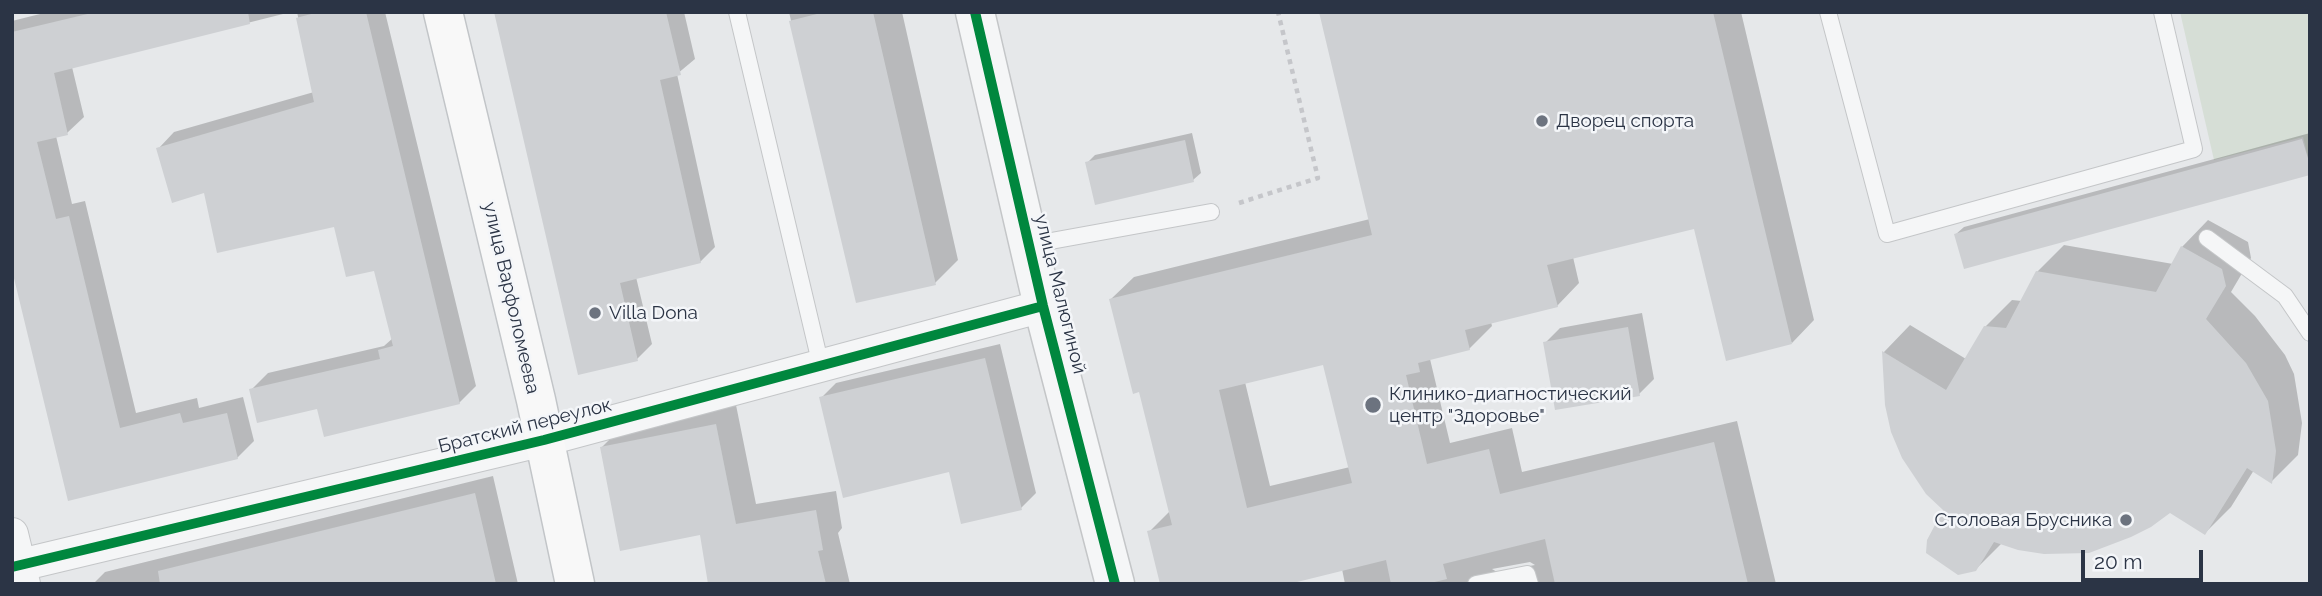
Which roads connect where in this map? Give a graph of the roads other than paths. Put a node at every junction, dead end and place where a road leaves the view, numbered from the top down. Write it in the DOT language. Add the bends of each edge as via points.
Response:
graph roads {
  1 [pos="443,12"];
  2 [pos="737,12"];
  3 [pos="975,12"];
  4 [pos="1828,12"];
  5 [pos="2162,12"];
  6 [pos="1211,212"];
  7 [pos="2207,238"];
  8 [pos="1029,245"];
  9 [pos="1043,306"];
  10 [pos="2310,333"];
  11 [pos="821,366"];
  12 [pos="544,440"];
  13 [pos="12,534"];
  14 [pos="19,572"];
  15 [pos="575,584"];
  16 [pos="1115,584"];
  17 [pos="1476,584"];
  18 [pos="1530,584"];
  1 -- 12 [label="main road, улица Варфоломеева"];
  2 -- 11 [label="lane"];
  3 -- 8 [label="street, улица Малюгиной"];
  4 -- 5 [label="lane" via="1887,234 2194,149"];
  6 -- 8 [label="lane"];
  7 -- 10 [label="lane" via="2285,296"];
  8 -- 9 [label="street, улица Малюгиной"];
  9 -- 11 [label="street, Братский переулок"];
  9 -- 16 [label="street, улица Малюгиной"];
  11 -- 12 [label="street, Братский переулок"];
  12 -- 14 [label="street, Братский переулок"];
  12 -- 15 [label="main road, улица Варфоломеева"];
  13 -- 14 [label="street"];
  17 -- 18 [label="lane" via="1527,574"];
}
